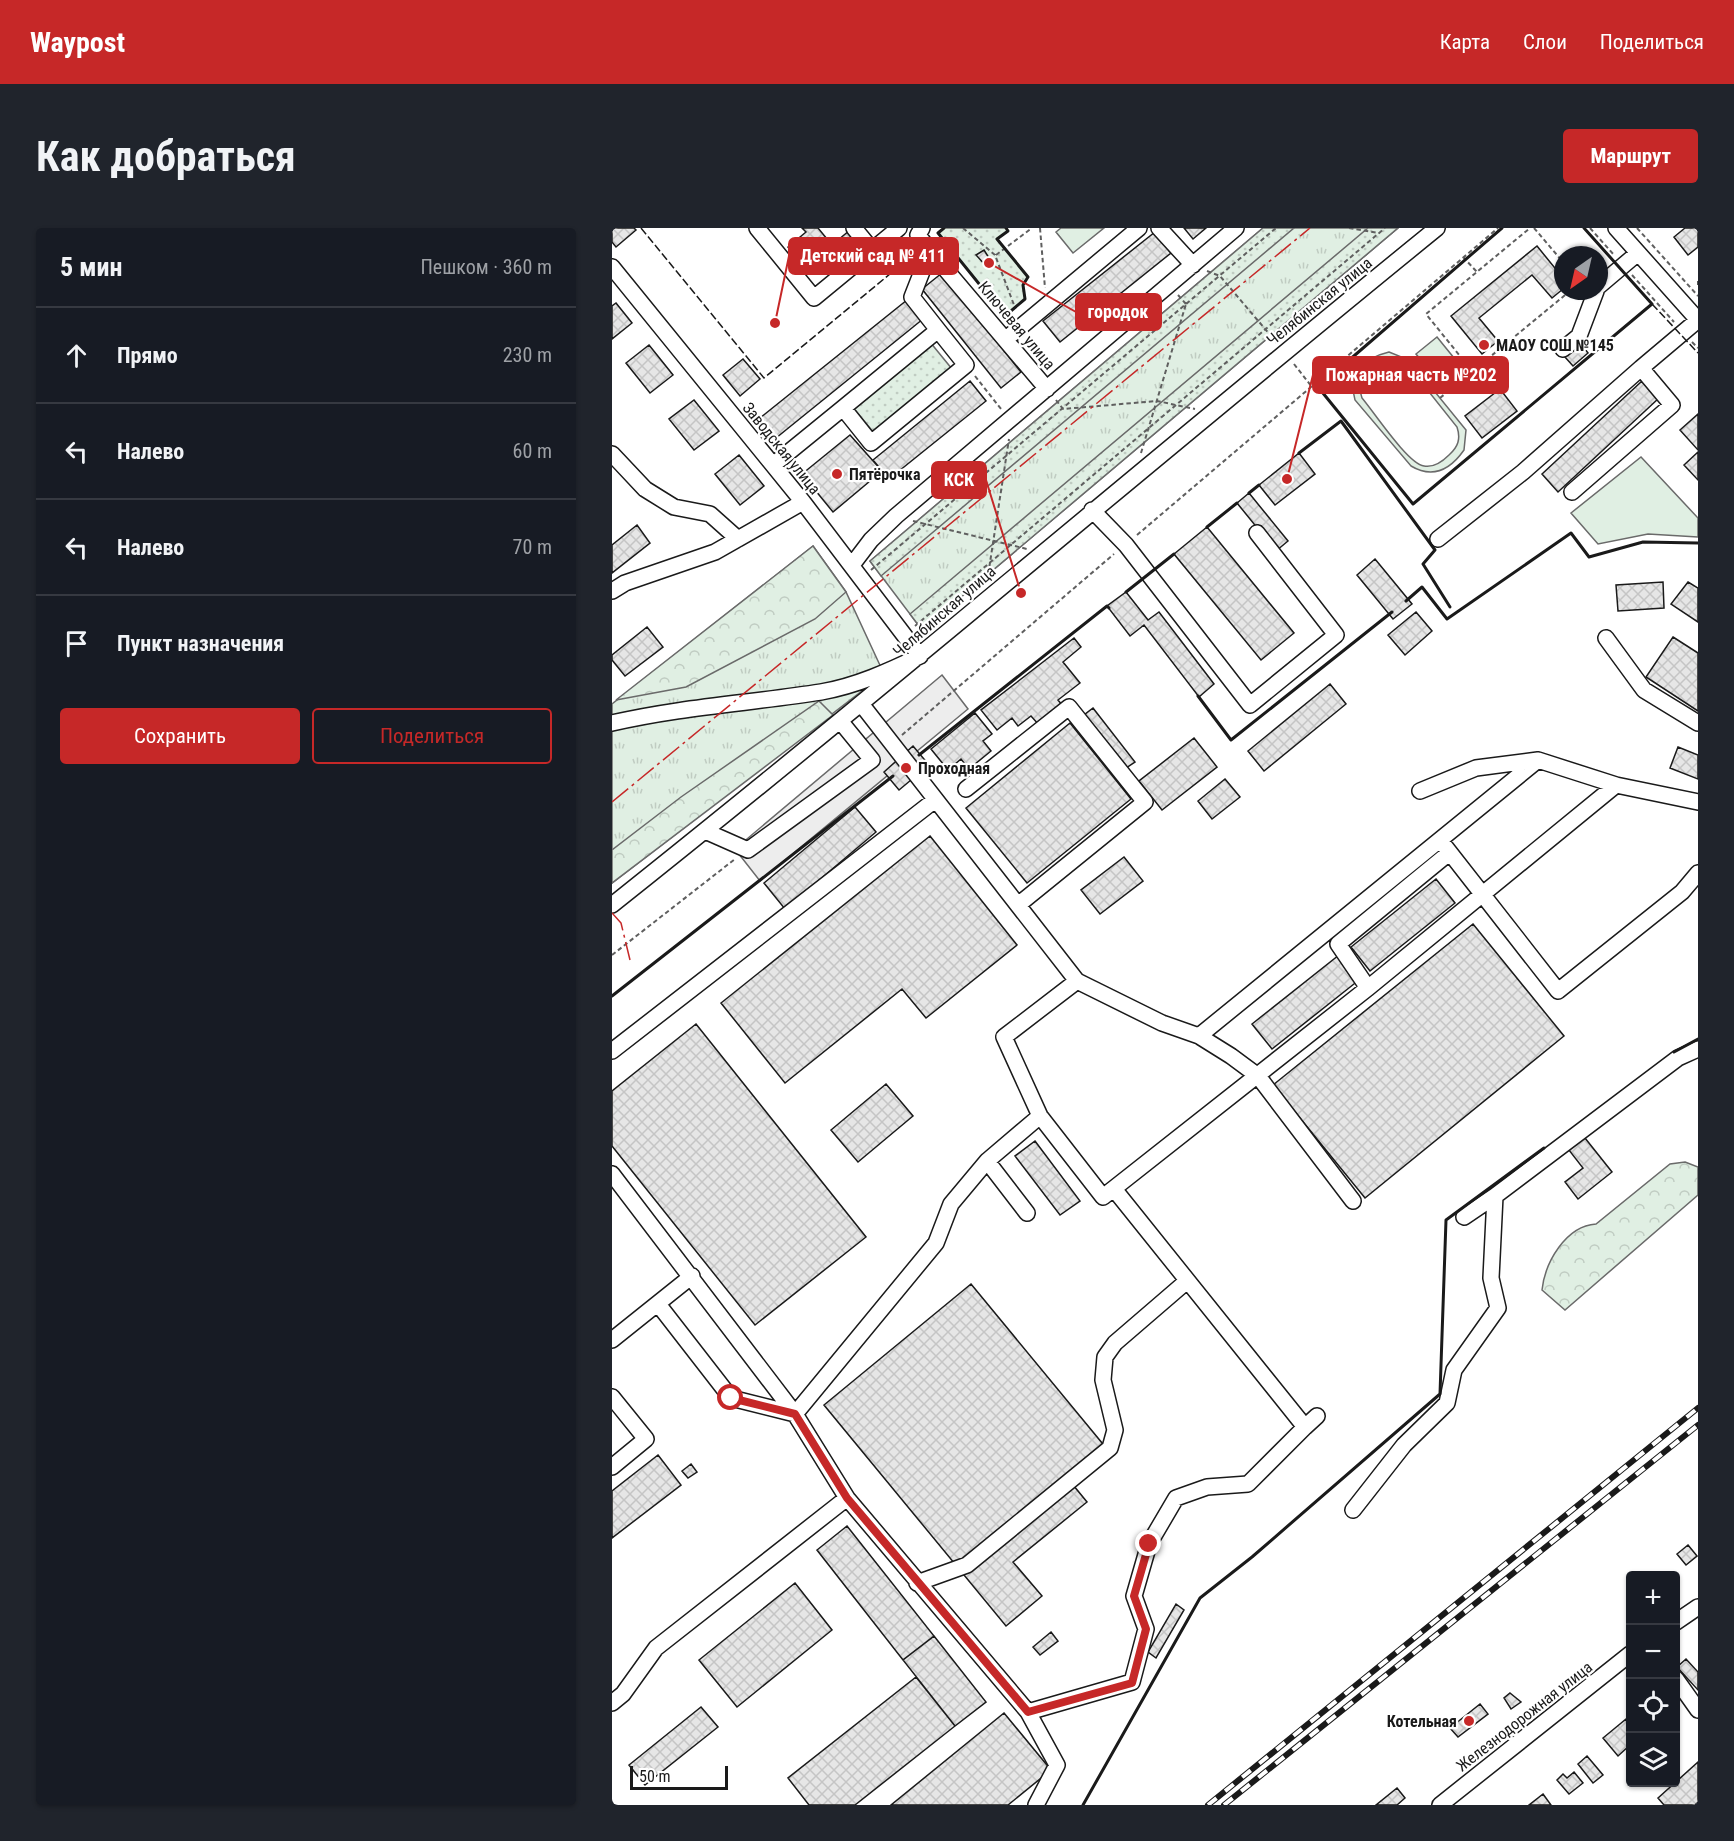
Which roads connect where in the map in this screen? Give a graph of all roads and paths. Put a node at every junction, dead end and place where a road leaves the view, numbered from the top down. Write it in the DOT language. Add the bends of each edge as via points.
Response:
graph roads {
  1 [pos="757,228"];
  2 [pos="854,228"];
  3 [pos="899,228"];
  4 [pos="922,228"];
  5 [pos="963,228"];
  6 [pos="1032,228"];
  7 [pos="1040,228"];
  8 [pos="1139,228"];
  9 [pos="1159,228"];
  10 [pos="1236,228"];
  11 [pos="1276,228"];
  12 [pos="1349,228"];
  13 [pos="1385,228"];
  14 [pos="1437,228"];
  15 [pos="1498,228"];
  16 [pos="1532,228"];
  17 [pos="1590,228"];
  18 [pos="1616,228"];
  19 [pos="1637,228"];
  20 [pos="1380,233"];
  21 [pos="872,250"];
  22 [pos="930,251"];
  23 [pos="1554,252"];
  24 [pos="1638,253"];
  25 [pos="995,255"];
  26 [pos="1463,257"];
  27 [pos="1193,265"];
  28 [pos="1623,265"];
  29 [pos="1477,272"];
  30 [pos="615,275"];
  31 [pos="1220,276"];
  32 [pos="1608,278"];
  33 [pos="1698,296"];
  34 [pos="1559,300"];
  35 [pos="1593,300"];
  36 [pos="1186,304"];
  37 [pos="1014,305"];
  38 [pos="1046,306"];
  39 [pos="1698,320"];
  40 [pos="938,330"];
  41 [pos="1265,330"];
  42 [pos="1684,333"];
  43 [pos="1006,339"];
  44 [pos="1563,349"];
  45 [pos="1284,352"];
  46 [pos="966,365"];
  47 [pos="1641,368"];
  48 [pos="1473,372"];
  49 [pos="1311,387"];
  50 [pos="1047,389"];
  51 [pos="1440,398"];
  52 [pos="1157,401"];
  53 [pos="1176,405"];
  54 [pos="843,408"];
  55 [pos="1063,409"];
  56 [pos="1009,419"];
  57 [pos="1149,428"];
  58 [pos="612,454"];
  59 [pos="1009,454"];
  60 [pos="773,465"];
  61 [pos="1133,477"];
  62 [pos="1572,492"];
  63 [pos="803,502"];
  64 [pos="1092,510"];
  65 [pos="917,523"];
  66 [pos="925,525"];
  67 [pos="1257,534"];
  68 [pos="738,539"];
  69 [pos="1438,539"];
  70 [pos="994,541"];
  71 [pos="1012,545"];
  72 [pos="1125,545"];
  73 [pos="1041,552"];
  74 [pos="991,562"];
  75 [pos="852,565"];
  76 [pos="862,577"];
  77 [pos="612,591"];
  78 [pos="982,602"];
  79 [pos="904,636"];
  80 [pos="1606,638"];
  81 [pos="920,656"];
  82 [pos="862,705"];
  83 [pos="841,722"];
  84 [pos="612,723"];
  85 [pos="1698,723"];
  86 [pos="893,743"];
  87 [pos="1538,760"];
  88 [pos="1616,785"];
  89 [pos="966,789"];
  90 [pos="1420,791"];
  91 [pos="935,800"];
  92 [pos="1698,802"];
  93 [pos="705,831"];
  94 [pos="1440,840"];
  95 [pos="748,850"];
  96 [pos="1449,853"];
  97 [pos="1698,873"];
  98 [pos="1483,894"];
  99 [pos="612,905"];
  100 [pos="1018,905"];
  101 [pos="612,955"];
  102 [pos="1077,981"];
  103 [pos="1368,988"];
  104 [pos="1199,1036"];
  105 [pos="1698,1048"];
  106 [pos="612,1051"];
  107 [pos="1258,1076"];
  108 [pos="1040,1116"];
  109 [pos="987,1161"];
  110 [pos="612,1174"];
  111 [pos="1114,1189"];
  112 [pos="1495,1196"];
  113 [pos="1353,1201"];
  114 [pos="1027,1213"];
  115 [pos="1464,1217"];
  116 [pos="692,1276"];
  117 [pos="1187,1281"];
  118 [pos="658,1304"];
  119 [pos="612,1340"];
  120 [pos="612,1397"];
  121 [pos="795,1414"];
  122 [pos="1317,1416"];
  123 [pos="1305,1427"];
  124 [pos="612,1467"];
  125 [pos="847,1498"];
  126 [pos="1353,1510"];
  127 [pos="917,1583"];
  128 [pos="1698,1607"];
  129 [pos="1680,1619"];
  130 [pos="1626,1657"];
  131 [pos="1680,1685"];
  132 [pos="612,1703"];
  133 [pos="1698,1710"];
  134 [pos="1028,1712"];
  135 [pos="1036,1805"];
  136 [pos="1440,1805"];
  1 -- 21 [label="street" via="814,298"];
  2 -- 21 [label="street"];
  3 -- 21 [label="street"];
  4 -- 22 [label="street, Ключевая улица" via="918,235"];
  5 -- 25 [label="path"];
  6 -- 25 [label="path"];
  7 -- 38 [label="path"];
  8 -- 38 [label="street"];
  9 -- 27 [label="street"];
  10 -- 27 [label="street"];
  11 -- 31 [label="path"];
  12 -- 20 [label="path"];
  13 -- 20 [label="path"];
  14 -- 45 [label="street, Челябинская улица"];
  15 -- 26 [label="path"];
  16 -- 23 [label="path"];
  16 -- 29 [label="path"];
  17 -- 28 [label="path"];
  18 -- 24 [label="street"];
  19 -- 33 [label="path"];
  20 -- 41 [label="path"];
  22 -- 40 [label="street" via="912,297"];
  22 -- 43 [label="street, Ключевая улица"];
  24 -- 28 [label="street"];
  24 -- 39 [label="street"];
  25 -- 37 [label="path"];
  26 -- 29 [label="path"];
  26 -- 49 [label="path"];
  27 -- 31 [label="path"];
  27 -- 50 [label="street"];
  28 -- 32 [label="street"];
  28 -- 42 [label="path"];
  29 -- 48 [label="path" via="1426,314"];
  30 -- 60 [label="street, Заводская улица"];
  31 -- 36 [label="path"];
  31 -- 41 [label="path"];
  34 -- 48 [label="path"];
  35 -- 44 [label="street" via="1579,336"];
  36 -- 52 [label="path"];
  36 -- 55 [label="path"];
  38 -- 43 [label="street"];
  39 -- 42 [label="street"];
  40 -- 46 [label="street"];
  40 -- 54 [label="street"];
  41 -- 45 [label="path"];
  41 -- 53 [label="path"];
  42 -- 47 [label="street"];
  43 -- 50 [label="street, Ключевая улица"];
  45 -- 49 [label="path"];
  45 -- 61 [label="street, Челябинская улица"];
  46 -- 54 [label="street" via="871,443"];
  46 -- 56 [label="path"];
  47 -- 62 [label="street" via="1672,405"];
  47 -- 69 [label="street"];
  48 -- 51 [label="path"];
  49 -- 72 [label="path"];
  50 -- 56 [label="street"];
  52 -- 53 [label="path"];
  52 -- 55 [label="path"];
  52 -- 57 [label="path"];
  53 -- 57 [label="path"];
  54 -- 60 [label="street"];
  55 -- 59 [label="path"];
  56 -- 59 [label="path"];
  56 -- 75 [label="street" via="896,516"];
  57 -- 61 [label="path"];
  57 -- 71 [label="path"];
  58 -- 68 [label="street" via="645,489 674,507 710,514"];
  59 -- 66 [label="path"];
  59 -- 70 [label="path"];
  60 -- 63 [label="street, Заводская улица"];
  61 -- 64 [label="street, Челябинская улица"];
  63 -- 68 [label="street"];
  63 -- 75 [label="street, Заводская улица"];
  64 -- 72 [label="street"];
  64 -- 73 [label="street, Челябинская улица"];
  65 -- 66 [label="path"];
  66 -- 70 [label="path"];
  66 -- 76 [label="path"];
  67 -- 72 [label="street" via="1336,635 1250,705"];
  68 -- 77 [label="street" via="715,552"];
  70 -- 71 [label="path"];
  70 -- 74 [label="path"];
  71 -- 73 [label="path"];
  71 -- 74 [label="path"];
  72 -- 86 [label="path"];
  73 -- 78 [label="street, Челябинская улица"];
  74 -- 78 [label="path"];
  74 -- 79 [label="path"];
  75 -- 76 [label="street, Заводская улица"];
  76 -- 79 [label="street, Заводская улица"];
  78 -- 81 [label="street, Челябинская улица"];
  79 -- 81 [label="street, Заводская улица"];
  80 -- 85 [label="street" via="1644,690"];
  81 -- 82 [label="street, Челябинская улица"];
  81 -- 84 [label="street" via="884,674 823,692 661,712"];
  82 -- 83 [label="street, Челябинская улица"];
  82 -- 86 [label="street"];
  83 -- 93 [label="street, Челябинская улица"];
  83 -- 95 [label="street" via="872,760"];
  86 -- 91 [label="street"];
  87 -- 88 [label="street"];
  87 -- 90 [label="street" via="1476,768"];
  87 -- 94 [label="street"];
  88 -- 92 [label="street"];
  88 -- 98 [label="street"];
  89 -- 100 [label="street" via="1068,707 1145,802"];
  91 -- 100 [label="street"];
  91 -- 106 [label="street"];
  93 -- 95 [label="street"];
  93 -- 99 [label="street, Челябинская улица"];
  94 -- 96 [label="street"];
  94 -- 104 [label="street"];
  95 -- 101 [label="path"];
  96 -- 98 [label="street"];
  96 -- 103 [label="street" via="1338,944"];
  97 -- 98 [label="street" via="1682,892 1558,991"];
  98 -- 103 [label="street"];
  100 -- 102 [label="street"];
  102 -- 104 [label="street" via="1162,1023"];
  102 -- 108 [label="street" via="1004,1037"];
  103 -- 107 [label="street"];
  104 -- 107 [label="street"];
  105 -- 112 [label="street" via="1669,1065"];
  107 -- 111 [label="street"];
  107 -- 113 [label="street"];
  108 -- 109 [label="street"];
  108 -- 111 [label="street" via="1103,1197"];
  109 -- 114 [label="street"];
  109 -- 121 [label="street" via="951,1204 936,1243"];
  110 -- 116 [label="street"];
  111 -- 117 [label="street"];
  112 -- 115 [label="street"];
  112 -- 126 [label="street" via="1491,1278 1498,1308 1454,1370 1447,1403 1404,1445"];
  116 -- 118 [label="street"];
  116 -- 121 [label="street"];
  117 -- 123 [label="street"];
  117 -- 127 [label="street" via="1105,1357 1103,1380 1115,1430 1110,1448 967,1565"];
  118 -- 119 [label="street"];
  118 -- 121 [label="street" via="731,1398"];
  120 -- 124 [label="street" via="646,1439"];
  121 -- 125 [label="street"];
  122 -- 123 [label="street"];
  123 -- 134 [label="street" via="1248,1484 1207,1487 1176,1498 1149,1544 1134,1596 1146,1629 1132,1683"];
  125 -- 127 [label="street"];
  125 -- 132 [label="street" via="656,1648"];
  127 -- 134 [label="street"];
  128 -- 129 [label="street"];
  130 -- 136 [label="street, Железнодорожная улица"];
  131 -- 133 [label="street"];
  134 -- 135 [label="street" via="1057,1765"];
}
